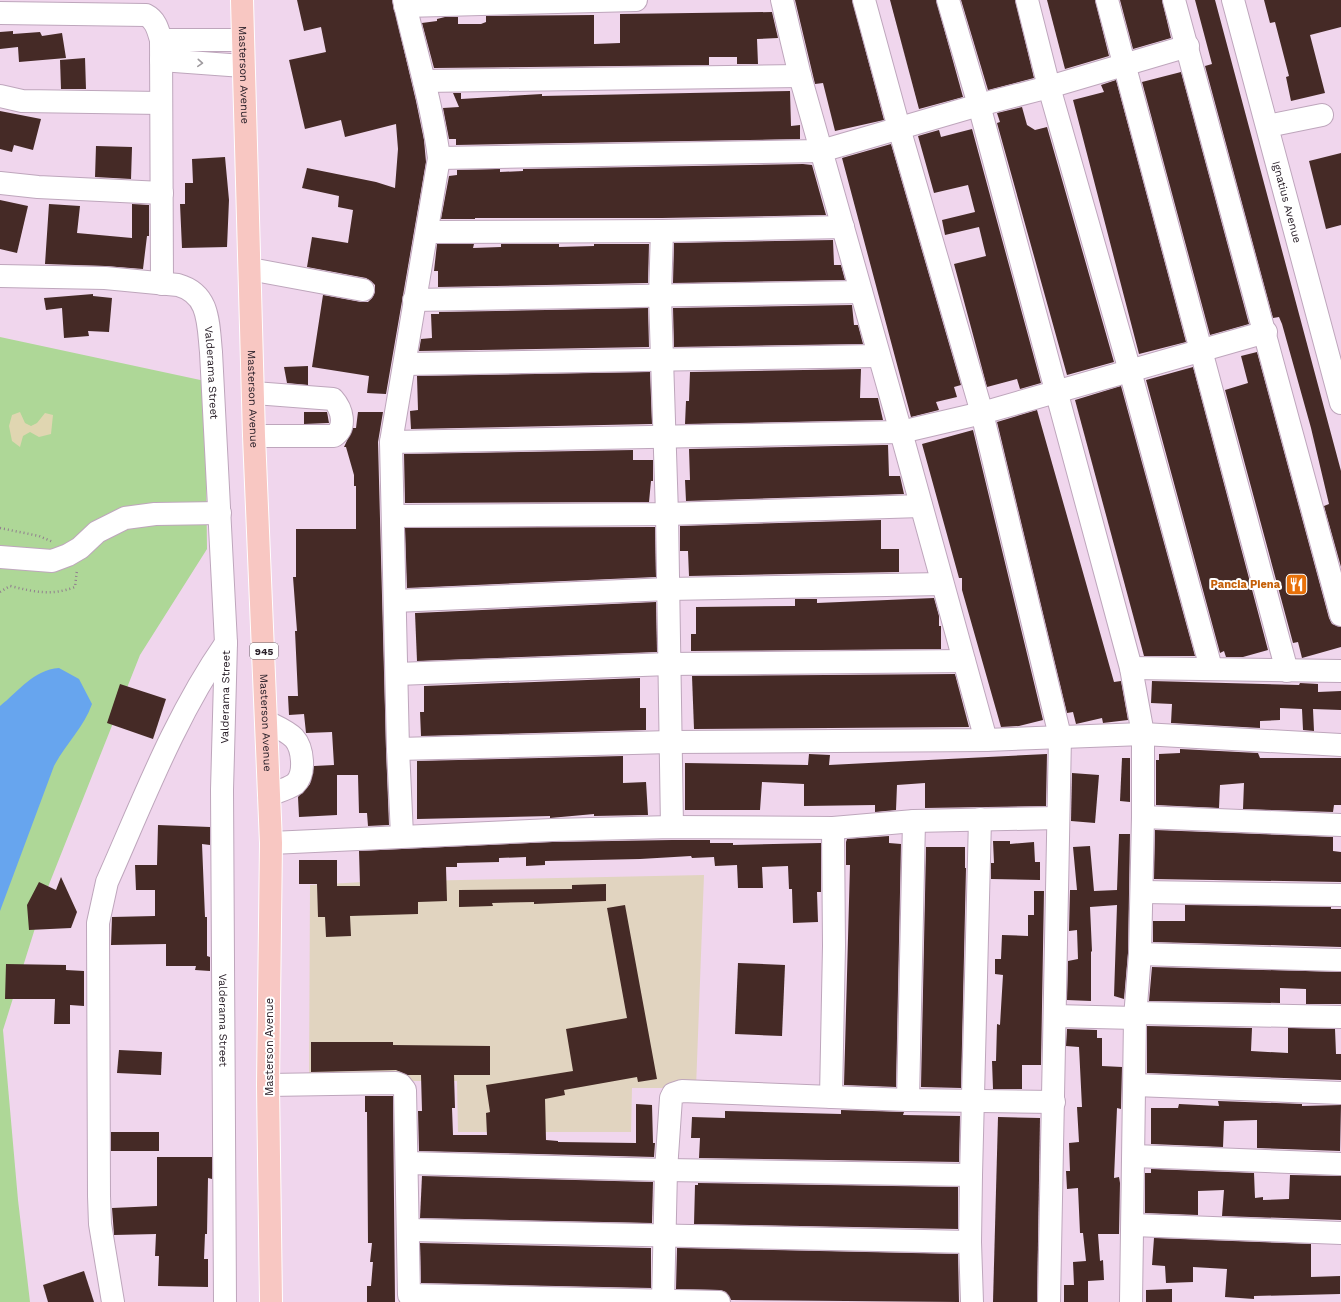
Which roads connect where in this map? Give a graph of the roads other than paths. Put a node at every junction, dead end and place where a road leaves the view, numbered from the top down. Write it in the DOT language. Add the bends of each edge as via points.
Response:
graph roads {
  1 [pos="242,0"];
  2 [pos="636,0"];
  3 [pos="782,0"];
  4 [pos="864,0"];
  5 [pos="948,0"];
  6 [pos="1027,0"];
  7 [pos="1107,0"];
  8 [pos="1174,0"];
  9 [pos="1233,0"];
  10 [pos="404,3"];
  11 [pos="0,13"];
  12 [pos="243,40"];
  13 [pos="1188,46"];
  14 [pos="161,50"];
  15 [pos="1125,65"];
  16 [pos="243,66"];
  17 [pos="800,76"];
  18 [pos="424,81"];
  19 [pos="1049,87"];
  20 [pos="0,96"];
  21 [pos="161,102"];
  22 [pos="979,105"];
  23 [pos="1322,115"];
  24 [pos="1268,126"];
  25 [pos="899,128"];
  26 [pos="821,151"];
  27 [pos="439,158"];
  28 [pos="0,183"];
  29 [pos="162,193"];
  30 [pos="843,227"];
  31 [pos="662,231"];
  32 [pos="428,232"];
  33 [pos="250,269"];
  34 [pos="0,276"];
  35 [pos="162,284"];
  36 [pos="363,290"];
  37 [pos="861,292"];
  38 [pos="660,296"];
  39 [pos="414,300"];
  40 [pos="1266,332"];
  41 [pos="1201,349"];
  42 [pos="878,356"];
  43 [pos="662,360"];
  44 [pos="405,364"];
  45 [pos="1130,371"];
  46 [pos="1057,392"];
  47 [pos="254,393"];
  48 [pos="1341,403"];
  49 [pos="982,413"];
  50 [pos="901,432"];
  51 [pos="254,436"];
  52 [pos="664,437"];
  53 [pos="391,442"];
  54 [pos="921,506"];
  55 [pos="220,514"];
  56 [pos="667,514"];
  57 [pos="393,516"];
  58 [pos="0,557"];
  59 [pos="942,584"];
  60 [pos="668,589"];
  61 [pos="395,601"];
  62 [pos="1341,615"];
  63 [pos="226,643"];
  64 [pos="964,661"];
  65 [pos="670,664"];
  66 [pos="1131,668"];
  67 [pos="1211,668"];
  68 [pos="1287,671"];
  69 [pos="1341,671"];
  70 [pos="397,674"];
  71 [pos="266,722"];
  72 [pos="1143,734"];
  73 [pos="1060,736"];
  74 [pos="986,740"];
  75 [pos="671,742"];
  76 [pos="1341,745"];
  77 [pos="398,749"];
  78 [pos="269,795"];
  79 [pos="1143,817"];
  80 [pos="1058,818"];
  81 [pos="980,819"];
  82 [pos="914,821"];
  83 [pos="1341,825"];
  84 [pos="672,827"];
  85 [pos="833,828"];
  86 [pos="402,836"];
  87 [pos="271,843"];
  88 [pos="1142,892"];
  89 [pos="1341,895"];
  90 [pos="1140,954"];
  91 [pos="1341,960"];
  92 [pos="1135,1015"];
  93 [pos="1055,1016"];
  94 [pos="1341,1017"];
  95 [pos="268,1085"];
  96 [pos="1135,1085"];
  97 [pos="1341,1093"];
  98 [pos="831,1097"];
  99 [pos="908,1100"];
  100 [pos="974,1102"];
  101 [pos="1054,1102"];
  102 [pos="1134,1156"];
  103 [pos="407,1163"];
  104 [pos="1341,1164"];
  105 [pos="666,1170"];
  106 [pos="971,1175"];
  107 [pos="1133,1225"];
  108 [pos="408,1230"];
  109 [pos="1341,1233"];
  110 [pos="664,1236"];
  111 [pos="970,1242"];
  112 [pos="663,1301"];
  113 [pos="113,1302"];
  114 [pos="226,1302"];
  115 [pos="271,1302"];
  116 [pos="719,1302"];
  117 [pos="972,1302"];
  118 [pos="1049,1302"];
  119 [pos="1131,1302"];
  1 -- 12 [label="main road, Masterson Avenue / 945"];
  2 -- 10 [label="street"];
  3 -- 17 [label="street"];
  4 -- 25 [label="street"];
  5 -- 22 [label="street"];
  6 -- 19 [label="street"];
  7 -- 15 [label="street"];
  8 -- 13 [label="street"];
  9 -- 24 [label="street, Ignatius Avenue"];
  10 -- 18 [label="street"];
  11 -- 14 [label="street" via="146,15 156,24"];
  12 -- 14 [label="street"];
  12 -- 16 [label="main road, Masterson Avenue / 945"];
  13 -- 15 [label="street"];
  13 -- 40 [label="street"];
  14 -- 16 [label="street, one-way"];
  14 -- 21 [label="street"];
  15 -- 19 [label="street"];
  15 -- 41 [label="street"];
  16 -- 33 [label="main road, Masterson Avenue / 945"];
  17 -- 18 [label="street"];
  17 -- 26 [label="street"];
  18 -- 27 [label="street"];
  19 -- 22 [label="street"];
  19 -- 45 [label="street"];
  20 -- 21 [label="street" via="22,101"];
  21 -- 29 [label="street"];
  22 -- 25 [label="street"];
  22 -- 46 [label="street"];
  23 -- 24 [label="street"];
  24 -- 48 [label="street, Ignatius Avenue"];
  25 -- 26 [label="street"];
  25 -- 49 [label="street"];
  26 -- 27 [label="street"];
  26 -- 30 [label="street"];
  27 -- 32 [label="street"];
  28 -- 29 [label="street"];
  29 -- 35 [label="street"];
  30 -- 31 [label="street"];
  30 -- 37 [label="street"];
  31 -- 32 [label="street"];
  31 -- 38 [label="street"];
  32 -- 39 [label="street"];
  33 -- 36 [label="street"];
  33 -- 47 [label="main road, Masterson Avenue / 945"];
  34 -- 35 [label="street, Valderama Street" via="105,278"];
  35 -- 55 [label="street, Valderama Street" via="178,284 188,288 196,293 205,310 211,352"];
  37 -- 38 [label="street"];
  37 -- 42 [label="street"];
  38 -- 39 [label="street"];
  38 -- 43 [label="street"];
  39 -- 44 [label="street"];
  40 -- 41 [label="street"];
  40 -- 62 [label="street"];
  41 -- 45 [label="street"];
  41 -- 68 [label="street"];
  42 -- 43 [label="street"];
  42 -- 50 [label="street"];
  43 -- 44 [label="street"];
  43 -- 52 [label="street"];
  44 -- 53 [label="street"];
  45 -- 46 [label="street"];
  45 -- 67 [label="street"];
  46 -- 49 [label="street"];
  46 -- 66 [label="street"];
  47 -- 51 [label="main road, Masterson Avenue / 945"];
  47 -- 51 [label="street" via="333,400 339,405 342,418 334,436"];
  49 -- 50 [label="street"];
  49 -- 73 [label="street"];
  50 -- 52 [label="street"];
  50 -- 54 [label="street"];
  51 -- 71 [label="main road, Masterson Avenue / 945"];
  52 -- 53 [label="street"];
  52 -- 56 [label="street"];
  53 -- 57 [label="street"];
  54 -- 56 [label="street"];
  54 -- 59 [label="street"];
  55 -- 58 [label="street" via="155,514 125,518 97,532 80,548 52,561"];
  55 -- 63 [label="street, Valderama Street"];
  56 -- 57 [label="street"];
  56 -- 60 [label="street"];
  57 -- 61 [label="street"];
  59 -- 60 [label="street"];
  59 -- 64 [label="street"];
  60 -- 61 [label="street"];
  60 -- 65 [label="street"];
  61 -- 70 [label="street"];
  63 -- 113 [label="street" via="204,674 174,732 107,882 101,904 98,923 99,1196 100,1224"];
  63 -- 114 [label="street, Valderama Street" via="222,790"];
  64 -- 65 [label="street"];
  64 -- 74 [label="street"];
  65 -- 70 [label="street"];
  65 -- 75 [label="street"];
  66 -- 67 [label="street"];
  66 -- 72 [label="street"];
  67 -- 68 [label="street"];
  68 -- 69 [label="street"];
  70 -- 77 [label="street"];
  71 -- 78 [label="main road, Masterson Avenue / 945"];
  71 -- 78 [label="street" via="293,737 302,762 301,774 294,784"];
  72 -- 73 [label="street"];
  72 -- 76 [label="street"];
  72 -- 79 [label="street"];
  73 -- 74 [label="street"];
  73 -- 80 [label="street"];
  74 -- 75 [label="street"];
  75 -- 77 [label="street"];
  75 -- 84 [label="street"];
  77 -- 86 [label="street"];
  78 -- 87 [label="main road, Masterson Avenue / 945"];
  79 -- 83 [label="street"];
  79 -- 88 [label="street"];
  80 -- 81 [label="street"];
  80 -- 93 [label="street"];
  81 -- 82 [label="street"];
  81 -- 100 [label="street"];
  82 -- 85 [label="street"];
  82 -- 99 [label="street"];
  84 -- 85 [label="street"];
  84 -- 86 [label="street"];
  85 -- 98 [label="street"];
  86 -- 87 [label="street"];
  87 -- 95 [label="main road, Masterson Avenue / 945"];
  88 -- 89 [label="street"];
  88 -- 90 [label="street"];
  90 -- 91 [label="street"];
  90 -- 92 [label="street"];
  92 -- 93 [label="street"];
  92 -- 94 [label="street"];
  92 -- 96 [label="street"];
  93 -- 101 [label="street"];
  95 -- 103 [label="street" via="401,1085 405,1090"];
  95 -- 115 [label="main road, Masterson Avenue / 945"];
  96 -- 97 [label="street"];
  96 -- 102 [label="street"];
  98 -- 99 [label="street"];
  98 -- 105 [label="street" via="676,1092 671,1098"];
  99 -- 100 [label="street"];
  100 -- 101 [label="street"];
  100 -- 106 [label="street"];
  101 -- 118 [label="street"];
  102 -- 104 [label="street"];
  102 -- 107 [label="street"];
  103 -- 105 [label="street"];
  103 -- 108 [label="street"];
  105 -- 106 [label="street"];
  105 -- 110 [label="street"];
  106 -- 111 [label="street"];
  107 -- 109 [label="street"];
  107 -- 119 [label="street"];
  108 -- 110 [label="street"];
  108 -- 112 [label="street" via="409,1295"];
  110 -- 111 [label="street"];
  110 -- 112 [label="street"];
  111 -- 117 [label="street"];
  112 -- 116 [label="street"];
}
